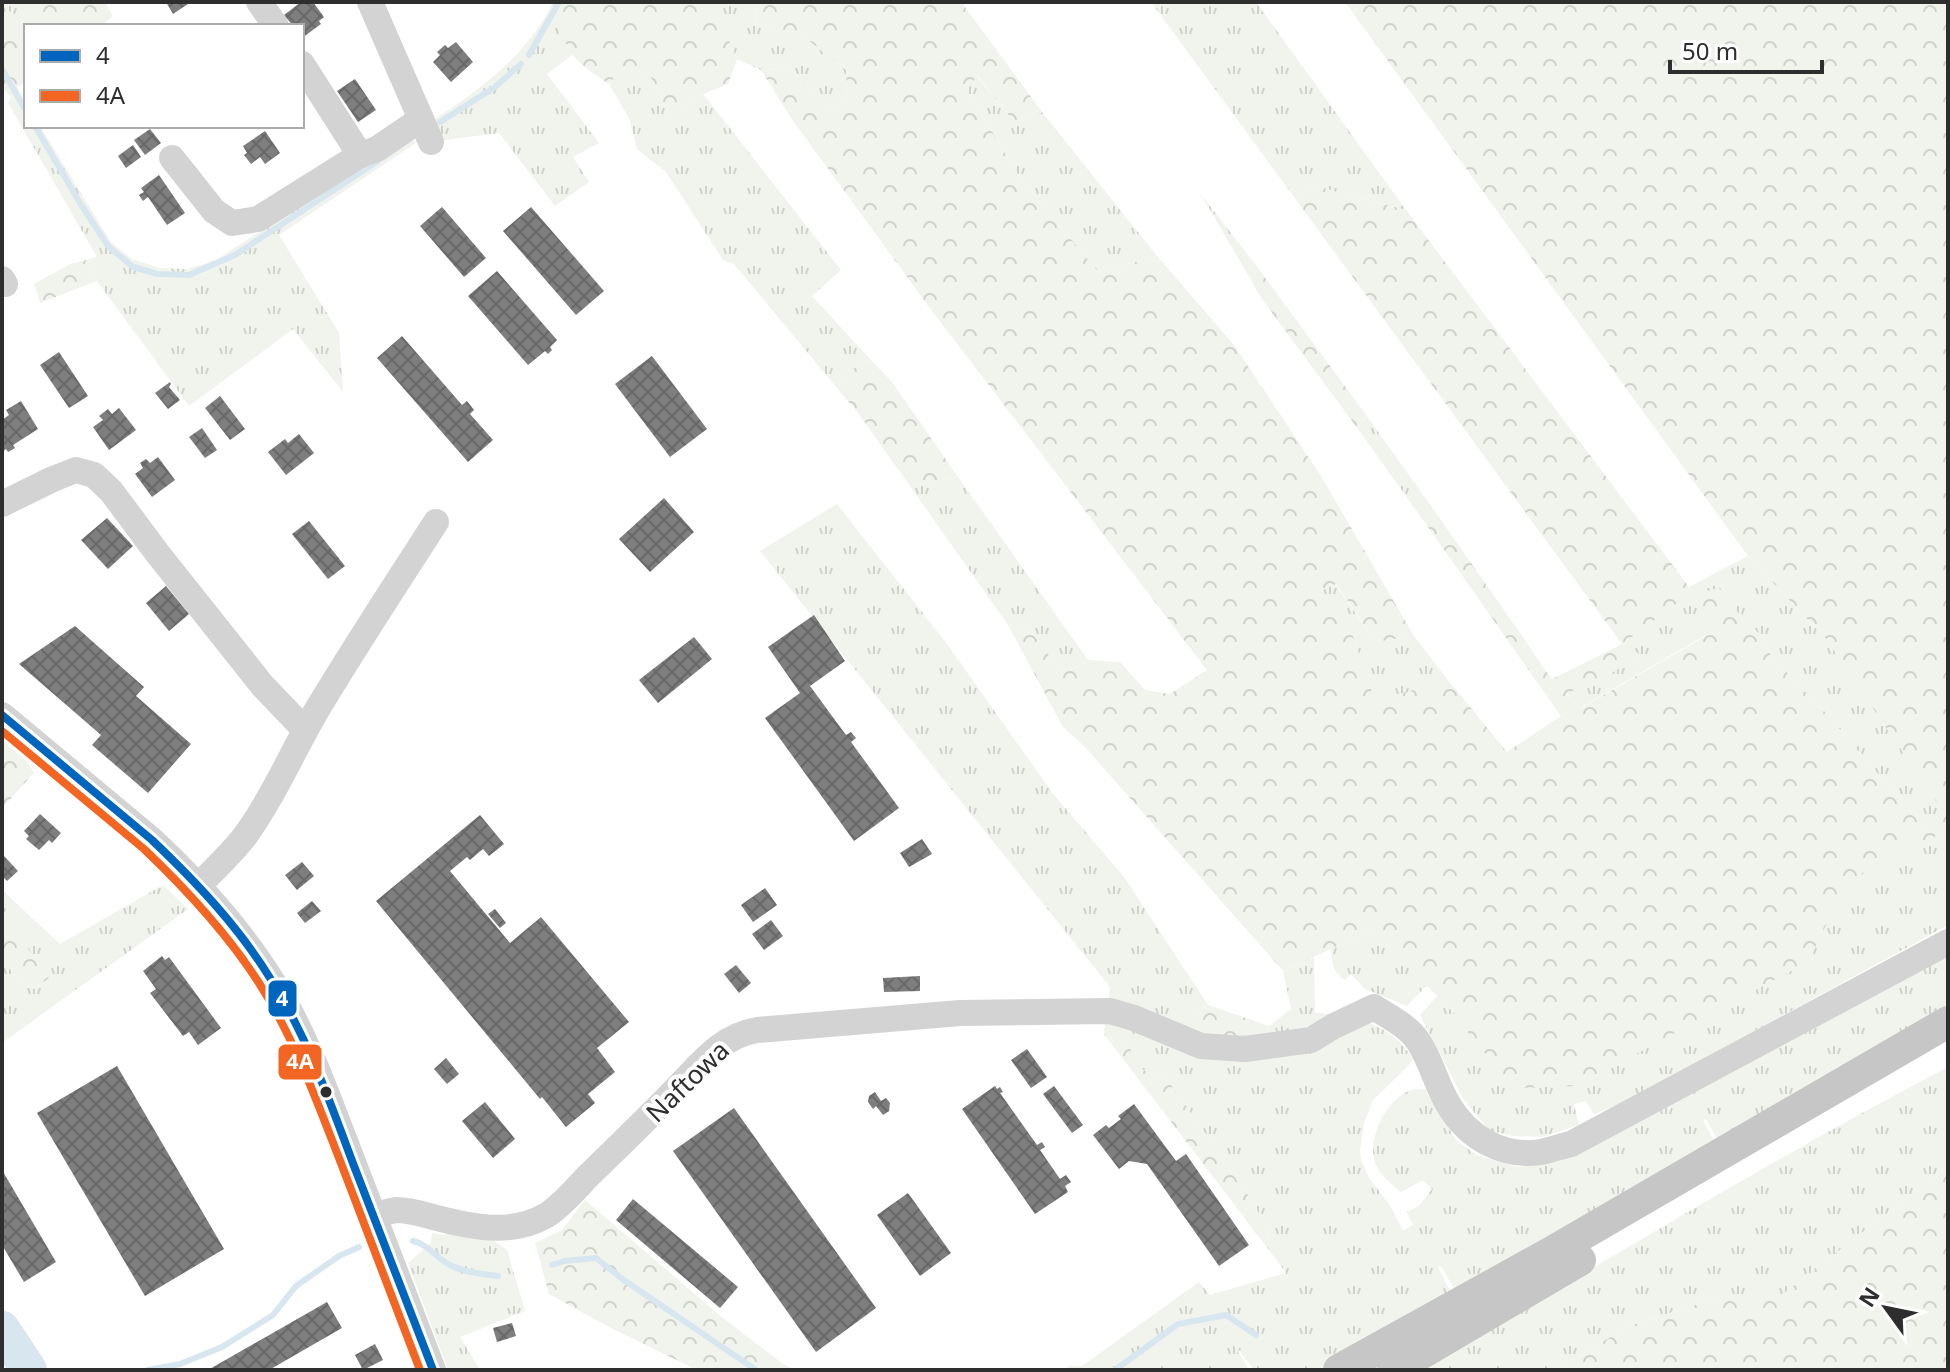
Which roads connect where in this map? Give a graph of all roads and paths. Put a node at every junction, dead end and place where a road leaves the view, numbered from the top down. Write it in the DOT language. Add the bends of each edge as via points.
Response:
graph roads {
  1 [pos="259,2"];
  2 [pos="370,2"];
  3 [pos="275,24"];
  4 [pos="304,67"];
  5 [pos="360,155"];
  6 [pos="172,158"];
  7 [pos="2,504"];
  8 [pos="436,522"];
  9 [pos="2,715"];
  10 [pos="305,730"];
  11 [pos="199,885"];
  12 [pos="1948,942"];
  13 [pos="1948,1022"];
  14 [pos="1948,1044"];
  15 [pos="374,1216"];
  16 [pos="433,1370"];
  17 [pos="1339,1370"];
  18 [pos="1393,1370"];
  1 -- 3 [label="street"];
  2 -- 5 [label="street" via="426,131"];
  4 -- 5 [label="street"];
  5 -- 6 [label="street" via="258,219 232,223 214,211"];
  7 -- 10 [label="street" via="76,470 94,475 262,685"];
  8 -- 10 [label="street"];
  9 -- 11 [label="street"];
  10 -- 11 [label="street" via="246,833"];
  11 -- 15 [label="street" via="250,947 292,1016"];
  12 -- 15 [label="street, Naftowa" via="1571,1144 1540,1152 1511,1152 1483,1142 1463,1125 1417,1040 1374,1007 1311,1040 1245,1049 1201,1046 1110,1011 960,1013 732,1037 539,1219 483,1228 404,1210"];
  13 -- 17 [label="main road"];
  14 -- 18 [label="main road"];
  15 -- 16 [label="street"];
}
